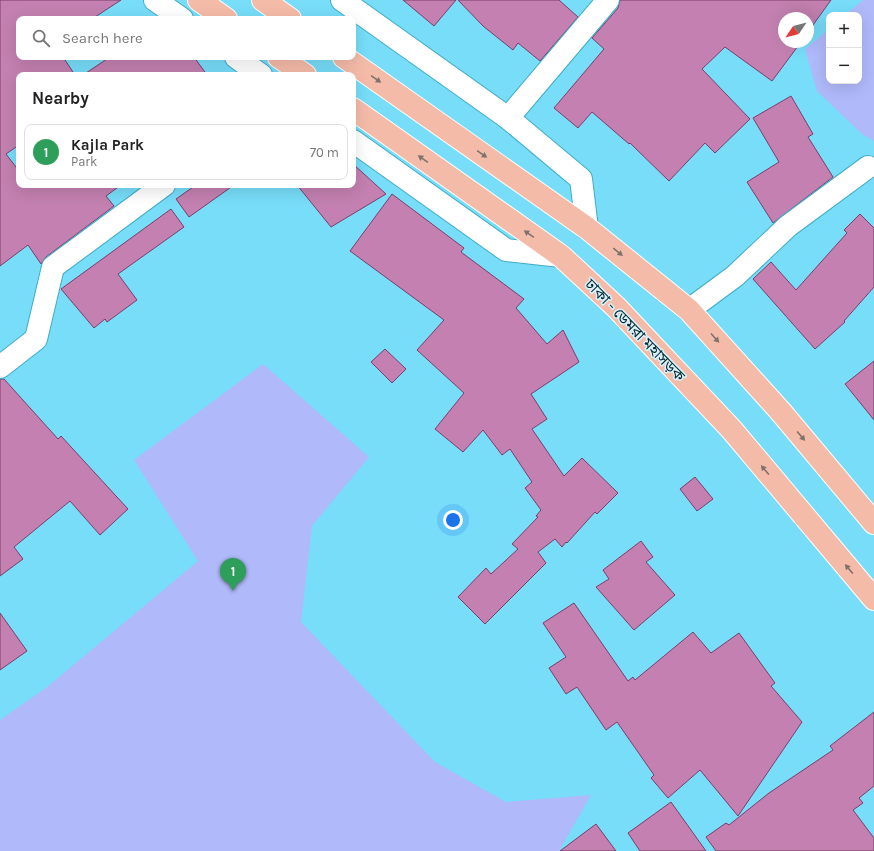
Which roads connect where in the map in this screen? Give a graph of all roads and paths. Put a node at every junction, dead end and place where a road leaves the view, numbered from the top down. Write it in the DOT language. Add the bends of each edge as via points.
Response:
graph roads {
  1 [pos="155,0"];
  2 [pos="199,0"];
  3 [pos="263,0"];
  4 [pos="342,0"];
  5 [pos="608,0"];
  6 [pos="178,16"];
  7 [pos="222,16"];
  8 [pos="286,16"];
  9 [pos="240,60"];
  10 [pos="283,60"];
  11 [pos="348,60"];
  12 [pos="257,72"];
  13 [pos="301,72"];
  14 [pos="356,111"];
  15 [pos="508,118"];
  16 [pos="356,143"];
  17 [pos="868,167"];
  18 [pos="160,188"];
  19 [pos="587,228"];
  20 [pos="561,256"];
  21 [pos="689,310"];
  22 [pos="0,367"];
  23 [pos="874,523"];
  24 [pos="874,599"];
  1 -- 6 [label="street"];
  2 -- 7 [label="main road"];
  3 -- 8 [label="main road"];
  4 -- 15 [label="street"];
  5 -- 15 [label="street"];
  9 -- 12 [label="street"];
  10 -- 13 [label="main road"];
  11 -- 19 [label="main road, one-way"];
  20 -- 14 [label="main road, ঢাকা - ডেমরা মহাসড়ক, one-way"];
  15 -- 19 [label="street" via="581,179"];
  16 -- 20 [label="street" via="506,250"];
  17 -- 21 [label="street" via="788,226 735,276"];
  18 -- 22 [label="street" via="53,267 36,339"];
  19 -- 21 [label="main road, one-way"];
  24 -- 20 [label="main road, ঢাকা - ডেমরা মহাসড়ক, one-way" via="726,424 616,306"];
  21 -- 23 [label="main road, one-way" via="781,412"];
}
